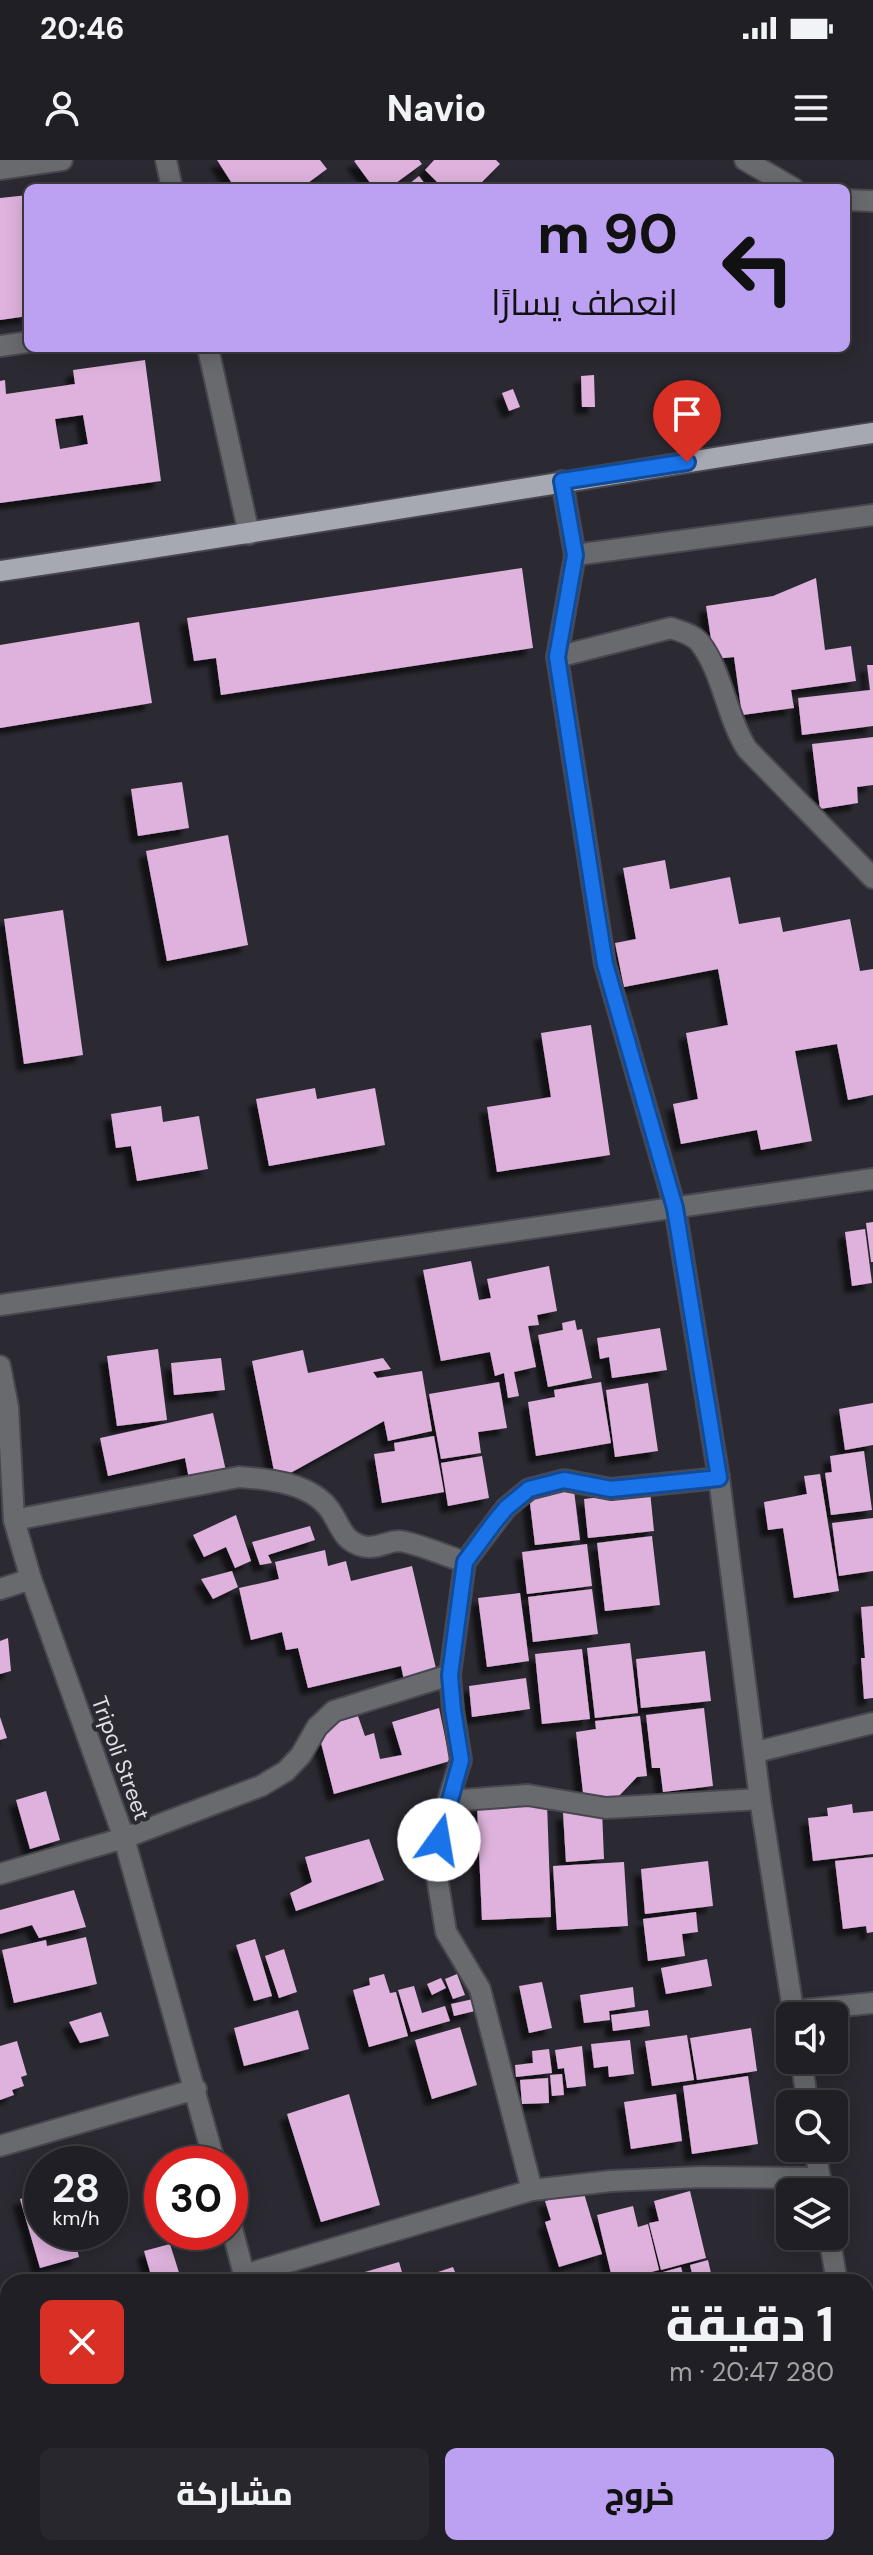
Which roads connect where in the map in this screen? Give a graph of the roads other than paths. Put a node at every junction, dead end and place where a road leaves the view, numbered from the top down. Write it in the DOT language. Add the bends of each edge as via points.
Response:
graph roads {
  1 [pos="62,160"];
  2 [pos="166,160"];
  3 [pos="745,160"];
  4 [pos="0,169"];
  5 [pos="171,184"];
  6 [pos="786,184"];
  7 [pos="850,200"];
  8 [pos="873,201"];
  9 [pos="24,343"];
  10 [pos="0,346"];
  11 [pos="209,352"];
  12 [pos="873,433"];
  13 [pos="562,481"];
  14 [pos="873,515"];
  15 [pos="249,534"];
  16 [pos="575,555"];
  17 [pos="0,571"];
  18 [pos="557,657"];
  19 [pos="873,878"];
  20 [pos="873,1179"];
  21 [pos="675,1208"];
  22 [pos="0,1305"];
  23 [pos="0,1366"];
  24 [pos="4,1408"];
  25 [pos="719,1478"];
  26 [pos="14,1520"];
  27 [pos="465,1562"];
  28 [pos="31,1579"];
  29 [pos="0,1589"];
  30 [pos="450,1675"];
  31 [pos="873,1723"];
  32 [pos="756,1752"];
  33 [pos="760,1799"];
  34 [pos="448,1801"];
  35 [pos="124,1838"];
  36 [pos="0,1874"];
  37 [pos="791,2002"];
  38 [pos="873,2003"];
  39 [pos="848,2006"];
  40 [pos="196,2089"];
  41 [pos="0,2146"];
  42 [pos="210,2146"];
  43 [pos="776,2182"];
  44 [pos="532,2190"];
  45 [pos="238,2250"];
  46 [pos="831,2250"];
  47 [pos="244,2274"];
  48 [pos="258,2274"];
  49 [pos="836,2274"];
  1 -- 4 [label="street"];
  2 -- 5 [label="street"];
  3 -- 6 [label="street"];
  7 -- 8 [label="street"];
  9 -- 10 [label="street"];
  11 -- 15 [label="street"];
  12 -- 13 [label="main road"];
  13 -- 15 [label="main road"];
  13 -- 16 [label="street"];
  14 -- 16 [label="street"];
  15 -- 17 [label="main road"];
  16 -- 18 [label="street"];
  18 -- 19 [label="street" via="671,628 689,634 711,664 747,749"];
  18 -- 21 [label="street" via="605,964"];
  20 -- 21 [label="street"];
  21 -- 22 [label="street"];
  21 -- 25 [label="street"];
  23 -- 24 [label="street, Tripoli Street"];
  24 -- 26 [label="street, Tripoli Street"];
  25 -- 27 [label="street" via="611,1489 564,1480 529,1489 506,1508"];
  25 -- 32 [label="street"];
  26 -- 27 [label="street" via="239,1477 264,1479 310,1493 329,1508 344,1537 363,1546 398,1541"];
  26 -- 28 [label="street, Tripoli Street"];
  27 -- 30 [label="street"];
  28 -- 29 [label="street"];
  28 -- 35 [label="street, Tripoli Street"];
  30 -- 34 [label="street" via="461,1760"];
  30 -- 35 [label="street" via="334,1711 286,1771 261,1786"];
  31 -- 32 [label="street"];
  32 -- 33 [label="street"];
  33 -- 34 [label="street" via="606,1808 528,1795"];
  33 -- 37 [label="street"];
  34 -- 44 [label="street" via="434,1859 446,1932 480,1989"];
  35 -- 36 [label="street"];
  35 -- 40 [label="street, Tripoli Street"];
  38 -- 39 [label="street"];
  40 -- 41 [label="street"];
  40 -- 42 [label="street, Tripoli Street"];
  43 -- 44 [label="street" via="700,2177"];
  44 -- 48 [label="street"];
  45 -- 47 [label="street"];
  46 -- 49 [label="street"];
}
